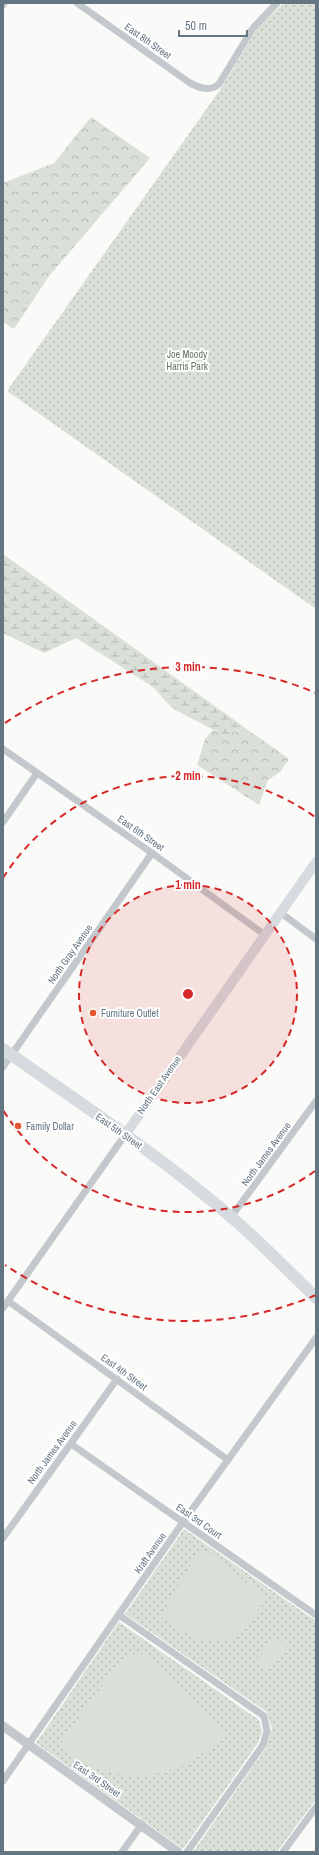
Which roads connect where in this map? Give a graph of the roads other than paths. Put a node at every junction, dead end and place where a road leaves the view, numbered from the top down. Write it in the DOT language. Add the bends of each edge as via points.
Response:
graph roads {
  1 [pos="77,3"];
  2 [pos="277,3"];
  3 [pos="3,749"];
  4 [pos="37,773"];
  5 [pos="3,822"];
  6 [pos="152,853"];
  7 [pos="316,862"];
  8 [pos="280,913"];
  9 [pos="265,934"];
  10 [pos="316,939"];
  11 [pos="7,1052"];
  12 [pos="3,1067"];
  13 [pos="316,1101"];
  14 [pos="125,1135"];
  15 [pos="231,1217"];
  16 [pos="316,1298"];
  17 [pos="5,1304"];
  18 [pos="316,1338"];
  19 [pos="117,1379"];
  20 [pos="71,1444"];
  21 [pos="228,1460"];
  22 [pos="183,1522"];
  23 [pos="3,1538"];
  24 [pos="119,1615"];
  25 [pos="316,1615"];
  26 [pos="3,1726"];
  27 [pos="29,1745"];
  28 [pos="3,1781"];
  29 [pos="316,1806"];
  30 [pos="142,1824"];
  31 [pos="122,1852"];
  32 [pos="178,1852"];
  33 [pos="187,1852"];
  34 [pos="283,1852"];
  1 -- 2 [label="street, East 8th Street" via="190,83 201,88 217,86 256,24"];
  3 -- 4 [label="street, East 6th Street"];
  4 -- 5 [label="street"];
  4 -- 6 [label="street, East 6th Street"];
  6 -- 9 [label="street, East 6th Street"];
  6 -- 11 [label="street, North Gray Avenue"];
  7 -- 8 [label="main road, North East Avenue"];
  8 -- 9 [label="main road, North East Avenue"];
  8 -- 10 [label="street"];
  9 -- 14 [label="main road, North East Avenue"];
  11 -- 12 [label="street, North Gray Avenue"];
  11 -- 14 [label="main road, East 5th Street"];
  13 -- 15 [label="street, North James Avenue"];
  14 -- 15 [label="main road, East 5th Street"];
  14 -- 17 [label="street, North East Avenue"];
  15 -- 16 [label="main road, East 5th Street"];
  17 -- 19 [label="street, East 4th Street"];
  18 -- 21 [label="street, Kraft Avenue"];
  19 -- 20 [label="street, North James Avenue"];
  19 -- 21 [label="street, East 4th Street"];
  20 -- 22 [label="street, East 3rd Court"];
  20 -- 23 [label="street, North James Avenue"];
  21 -- 22 [label="street, Kraft Avenue"];
  22 -- 24 [label="street, Kraft Avenue"];
  22 -- 25 [label="street, East 3rd Court"];
  24 -- 27 [label="street, Kraft Avenue"];
  24 -- 33 [label="street" via="264,1716 267,1731 263,1745"];
  26 -- 27 [label="street, East 3rd Street"];
  27 -- 28 [label="street, Kraft Avenue"];
  27 -- 30 [label="street, East 3rd Street"];
  29 -- 34 [label="street"];
  30 -- 31 [label="street"];
  30 -- 32 [label="street, East 3rd Street"];
}
